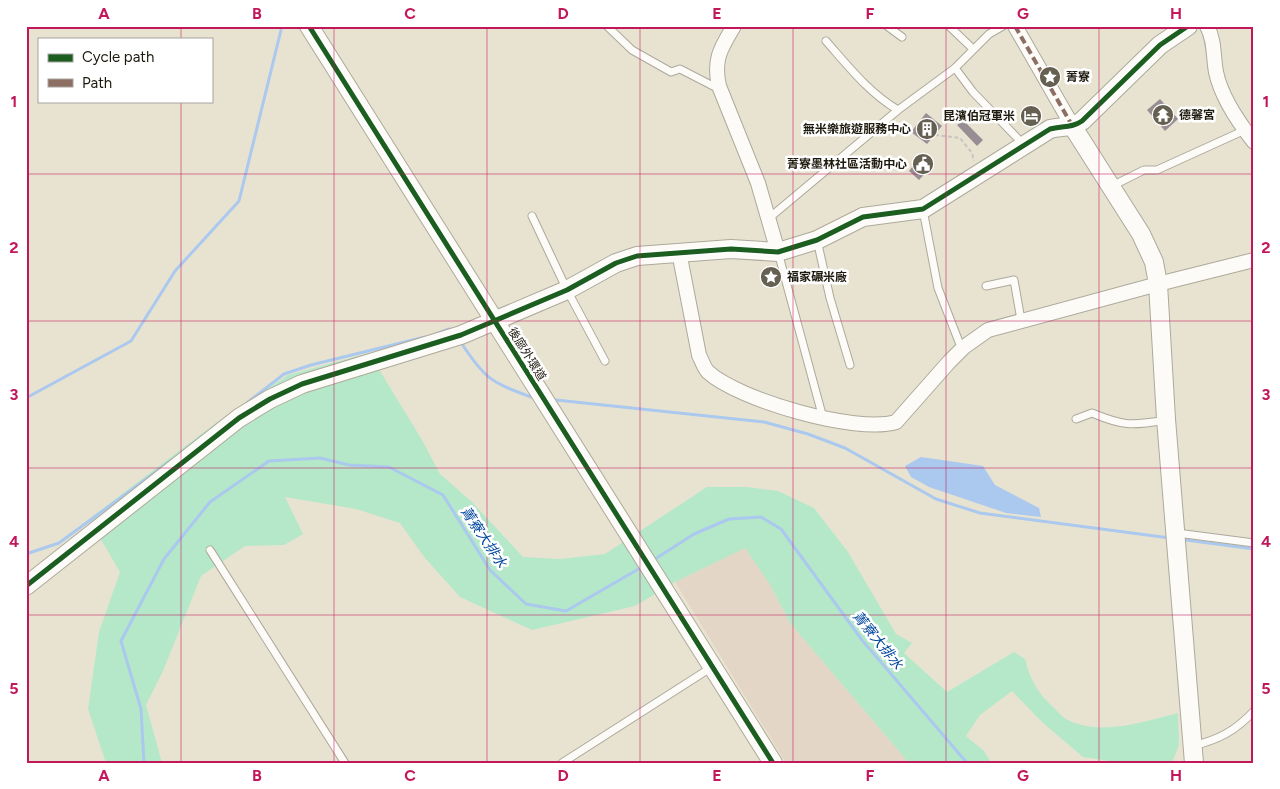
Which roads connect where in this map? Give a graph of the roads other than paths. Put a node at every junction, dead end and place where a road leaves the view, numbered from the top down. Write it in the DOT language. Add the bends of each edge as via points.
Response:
graph roads {
  1 [pos="309,26"];
  2 [pos="607,26"];
  3 [pos="734,26"];
  4 [pos="887,26"];
  5 [pos="949,26"];
  6 [pos="1003,26"];
  7 [pos="1015,26"];
  8 [pos="1188,26"];
  9 [pos="1207,26"];
  10 [pos="902,37"];
  11 [pos="826,41"];
  12 [pos="973,49"];
  13 [pos="955,68"];
  14 [pos="719,86"];
  15 [pos="898,110"];
  16 [pos="1073,127"];
  17 [pos="1251,136"];
  18 [pos="1023,145"];
  19 [pos="1110,187"];
  20 [pos="923,209"];
  21 [pos="532,216"];
  22 [pos="768,220"];
  23 [pos="817,240"];
  24 [pos="679,252"];
  25 [pos="778,252"];
  26 [pos="1254,260"];
  27 [pos="1158,284"];
  28 [pos="986,286"];
  29 [pos="567,290"];
  30 [pos="1021,320"];
  31 [pos="495,321"];
  32 [pos="964,347"];
  33 [pos="605,360"];
  34 [pos="850,365"];
  35 [pos="823,419"];
  36 [pos="1076,419"];
  37 [pos="1166,419"];
  38 [pos="1176,533"];
  39 [pos="1254,544"];
  40 [pos="210,550"];
  41 [pos="26,586"];
  42 [pos="712,667"];
  43 [pos="1254,711"];
  44 [pos="1194,754"];
  45 [pos="345,763"];
  46 [pos="562,763"];
  47 [pos="773,763"];
  1 -- 31 [label="street, 後廍外環道"];
  2 -- 14 [label="lane" via="632,50 672,72 680,69"];
  3 -- 14 [label="street" via="719,52 715,70"];
  4 -- 10 [label="lane"];
  5 -- 12 [label="lane"];
  6 -- 12 [label="lane"];
  7 -- 16 [label="street"];
  8 -- 16 [label="street" via="1160,45"];
  9 -- 17 [label="street" via="1212,36 1216,73 1221,86"];
  11 -- 15 [label="lane" via="883,101"];
  12 -- 13 [label="lane"];
  13 -- 15 [label="lane"];
  13 -- 18 [label="lane"];
  14 -- 22 [label="street" via="751,165"];
  15 -- 22 [label="lane"];
  16 -- 18 [label="street" via="1050,129"];
  16 -- 19 [label="street"];
  17 -- 19 [label="lane" via="1157,170 1144,170"];
  18 -- 20 [label="street"];
  19 -- 27 [label="street" via="1141,234 1154,262"];
  20 -- 23 [label="street" via="863,217"];
  20 -- 32 [label="lane" via="938,288 959,342"];
  21 -- 29 [label="lane"];
  22 -- 25 [label="street"];
  23 -- 25 [label="street"];
  23 -- 34 [label="lane"];
  24 -- 25 [label="street" via="731,249"];
  24 -- 29 [label="street" via="637,256 616,263"];
  24 -- 35 [label="street" via="699,355 706,370 721,381 763,400"];
  25 -- 35 [label="lane"];
  26 -- 27 [label="street"];
  27 -- 30 [label="street"];
  27 -- 37 [label="street"];
  28 -- 30 [label="lane" via="1014,280"];
  29 -- 31 [label="street"];
  29 -- 33 [label="lane"];
  30 -- 32 [label="street" via="988,330"];
  31 -- 41 [label="street" via="461,335 302,384 270,399 239,418"];
  31 -- 42 [label="street, 後廍外環道"];
  32 -- 35 [label="street" via="896,422 884,426"];
  36 -- 37 [label="lane" via="1092,413 1117,424 1138,425"];
  37 -- 38 [label="street"];
  38 -- 39 [label="lane"];
  38 -- 44 [label="street"];
  40 -- 45 [label="lane"];
  42 -- 46 [label="lane"];
  42 -- 47 [label="street, 後廍外環道"];
  43 -- 44 [label="lane" via="1236,730 1209,742"];
}
